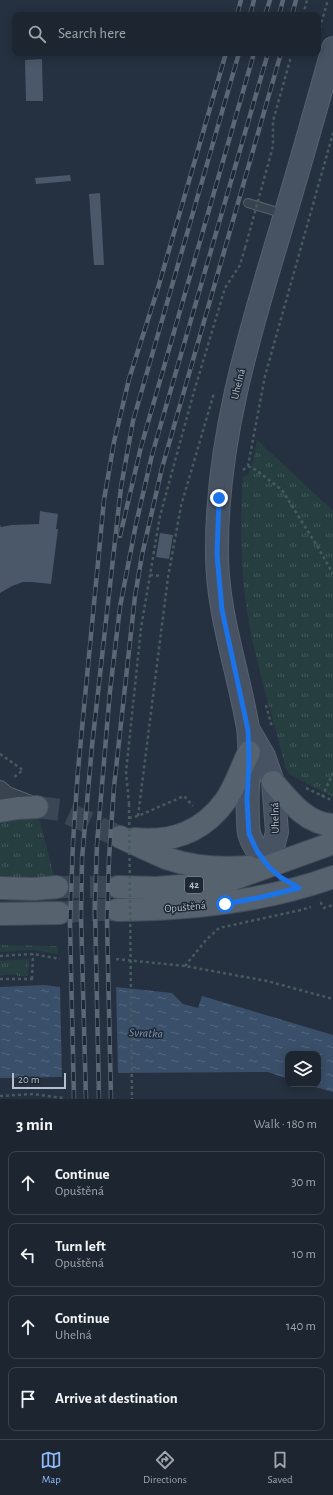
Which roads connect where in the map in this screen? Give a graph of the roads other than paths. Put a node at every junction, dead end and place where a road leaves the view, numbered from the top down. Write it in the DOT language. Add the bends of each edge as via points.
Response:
graph roads {
  1 [pos="333,48"];
  2 [pos="248,203"];
  3 [pos="285,214"];
  4 [pos="248,730"];
  5 [pos="249,752"];
  6 [pos="273,782"];
  7 [pos="0,789"];
  8 [pos="37,807"];
  9 [pos="0,811"];
  10 [pos="333,825"];
  11 [pos="333,843"];
  12 [pos="268,866"];
  13 [pos="333,877"];
  14 [pos="57,887"];
  15 [pos="118,887"];
  16 [pos="0,888"];
  17 [pos="299,888"];
  18 [pos="117,910"];
  19 [pos="59,913"];
  20 [pos="0,914"];
  1 -- 3 [label="main road, Uhelná"];
  2 -- 3 [label="lane"];
  3 -- 4 [label="main road, Uhelná" via="250,334 230,416 219,498 217,555 222,610"];
  4 -- 5 [label="main road, Uhelná"];
  4 -- 6 [label="main road, Uhelná" via="264,756"];
  5 -- 12 [label="main road, Uhelná" via="249,834"];
  5 -- 12 [label="main road, Opuštěná / 42" via="226,800 206,822 177,837 149,840 121,838 167,858 191,864 242,868"];
  6 -- 10 [label="main road" via="291,804 313,820"];
  6 -- 12 [label="main road, Uhelná" via="277,832"];
  7 -- 8 [label="street" via="7,795"];
  8 -- 9 [label="main road"];
  11 -- 12 [label="main road, Opuštěná / 42"];
  12 -- 15 [label="main road, Opuštěná / 42" via="222,883 156,888"];
  12 -- 17 [label="main road" via="280,877"];
  13 -- 17 [label="main road, Opuštěná / 42"];
  14 -- 16 [label="main road"];
  17 -- 18 [label="main road, Opuštěná / 42" via="225,904 165,910"];
  19 -- 20 [label="main road"];
}
